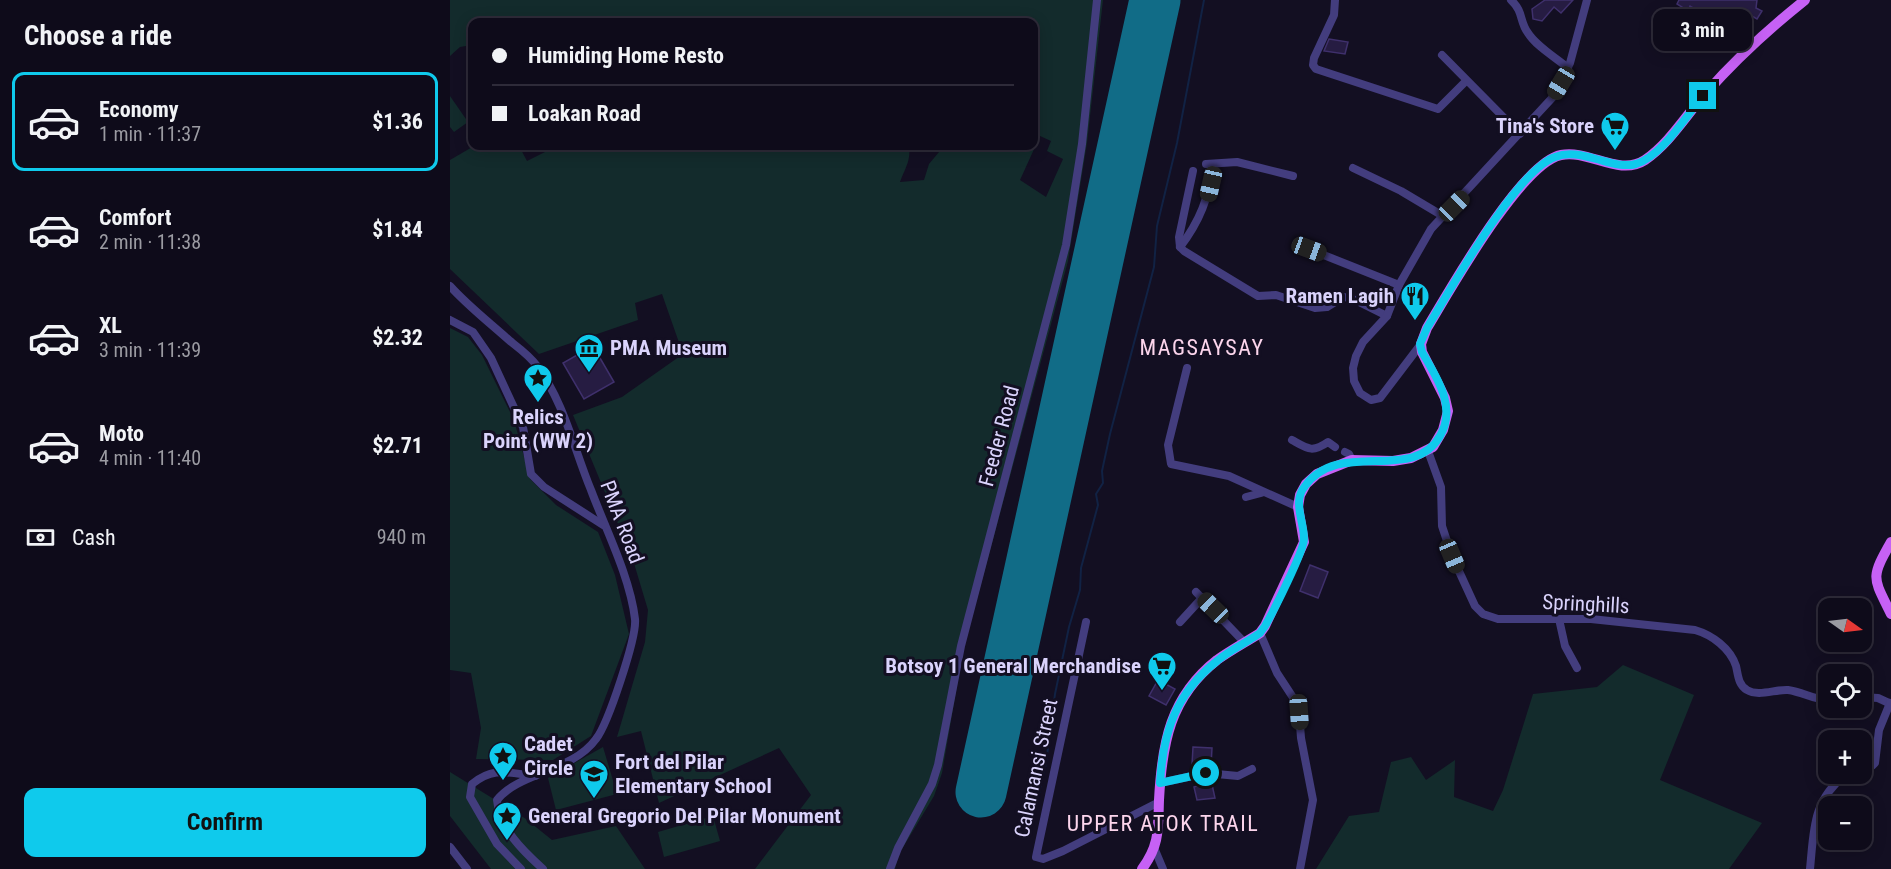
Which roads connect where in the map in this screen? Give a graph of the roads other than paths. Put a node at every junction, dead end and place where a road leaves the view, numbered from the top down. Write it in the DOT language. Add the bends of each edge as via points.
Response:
graph roads {
  1 [pos="1097,0"];
  2 [pos="1335,0"];
  3 [pos="1511,0"];
  4 [pos="1587,0"];
  5 [pos="1793,0"];
  6 [pos="1805,0"];
  7 [pos="1773,25"];
  8 [pos="1442,55"];
  9 [pos="1568,68"];
  10 [pos="1466,81"];
  11 [pos="1520,134"];
  12 [pos="1353,168"];
  13 [pos="1193,171"];
  14 [pos="1293,176"];
  15 [pos="1443,216"];
  16 [pos="1296,244"];
  17 [pos="1180,247"];
  18 [pos="1399,285"];
  19 [pos="450,286"];
  20 [pos="1387,316"];
  21 [pos="450,320"];
  22 [pos="1420,344"];
  23 [pos="1187,368"];
  24 [pos="1292,440"];
  25 [pos="1335,447"];
  26 [pos="1428,451"];
  27 [pos="1262,493"];
  28 [pos="1246,497"];
  29 [pos="1298,507"];
  30 [pos="605,526"];
  31 [pos="1891,542"];
  32 [pos="1891,614"];
  33 [pos="1559,619"];
  34 [pos="1086,622"];
  35 [pos="1180,622"];
  36 [pos="1260,633"];
  37 [pos="1244,642"];
  38 [pos="1577,668"];
  39 [pos="1872,698"];
  40 [pos="1818,700"];
  41 [pos="1890,704"];
  42 [pos="1872,766"];
  43 [pos="1252,769"];
  44 [pos="536,776"];
  45 [pos="1160,783"];
  46 [pos="1833,784"];
  47 [pos="1159,802"];
  48 [pos="450,846"];
  49 [pos="1155,850"];
  50 [pos="467,869"];
  51 [pos="521,869"];
  52 [pos="543,869"];
  53 [pos="890,869"];
  54 [pos="1142,869"];
  55 [pos="1163,869"];
  56 [pos="1300,869"];
  57 [pos="1810,869"];
  1 -- 53 [label="street, Feeder Road" via="1082,144 1066,245 961,646 938,765"];
  2 -- 10 [label="street" via="1334,15 1314,58 1316,69 1438,110"];
  3 -- 9 [label="street" via="1520,9 1529,36"];
  4 -- 9 [label="street"];
  5 -- 7 [label="main road"];
  6 -- 7 [label="main road"];
  7 -- 22 [label="main road" via="1644,161 1627,165 1562,154 1540,164 1484,238"];
  8 -- 10 [label="street"];
  9 -- 11 [label="street" via="1553,97"];
  10 -- 11 [label="street"];
  11 -- 15 [label="street"];
  12 -- 15 [label="street"];
  13 -- 17 [label="street"];
  14 -- 17 [label="street" via="1237,162 1210,164 1211,184 1204,207"];
  15 -- 18 [label="street" via="1419,247"];
  16 -- 18 [label="street"];
  17 -- 20 [label="street" via="1258,296 1276,295 1315,308 1327,307 1343,297 1351,298"];
  18 -- 20 [label="street"];
  19 -- 30 [label="street, PMA Road" via="536,364 562,414"];
  20 -- 22 [label="street" via="1370,332 1356,356 1354,381 1360,393 1371,400 1380,398"];
  21 -- 30 [label="street" via="473,332 491,358 523,427 531,474 544,487"];
  22 -- 26 [label="main road" via="1448,411 1443,430"];
  23 -- 27 [label="street" via="1168,445 1171,464 1229,476"];
  24 -- 25 [label="street" via="1309,449 1316,450 1328,442"];
  26 -- 29 [label="main road" via="1393,461 1349,456 1306,484"];
  26 -- 33 [label="street, Springhills" via="1441,486 1444,535 1475,606 1493,618"];
  27 -- 28 [label="street"];
  27 -- 29 [label="street"];
  29 -- 36 [label="main road" via="1304,542"];
  30 -- 44 [label="street, PMA Road" via="630,597 636,621 634,638 597,738 564,765"];
  31 -- 32 [label="main road" via="1875,573"];
  33 -- 38 [label="street" via="1565,646"];
  33 -- 40 [label="street, Springhills" via="1591,619 1705,633 1733,660 1741,684 1749,691 1788,690"];
  34 -- 47 [label="street, Calamansi Street" via="1036,857 1043,859 1063,851"];
  35 -- 37 [label="street" via="1199,595"];
  36 -- 37 [label="main road"];
  36 -- 56 [label="street" via="1299,712 1300,738 1313,800"];
  37 -- 45 [label="main road" via="1210,666 1178,706 1163,747"];
  39 -- 41 [label="street"];
  41 -- 42 [label="street" via="1879,730"];
  43 -- 45 [label="street" via="1238,776 1206,773"];
  44 -- 51 [label="street, PMA Road" via="497,772 484,774 472,784 470,797 497,844"];
  44 -- 52 [label="street, PMA Road" via="501,794 497,811 525,853"];
  45 -- 47 [label="main road"];
  46 -- 57 [label="street" via="1815,816"];
  47 -- 49 [label="main road"];
  48 -- 50 [label="street"];
  49 -- 54 [label="main road"];
  49 -- 55 [label="street"];
}
